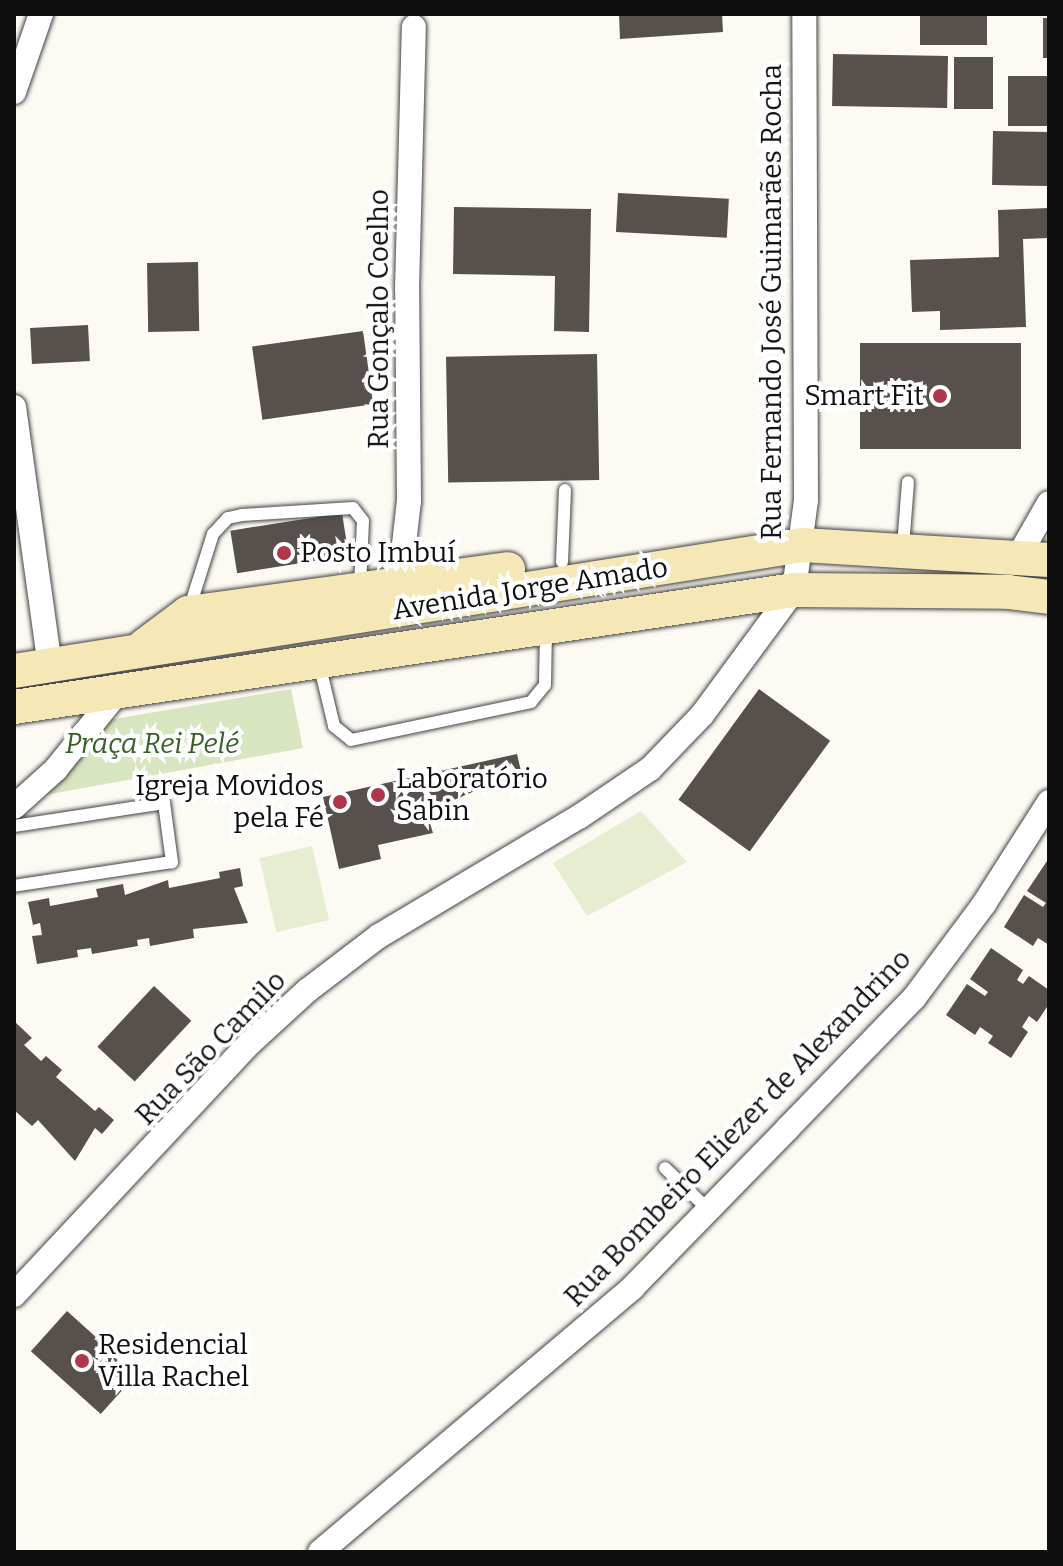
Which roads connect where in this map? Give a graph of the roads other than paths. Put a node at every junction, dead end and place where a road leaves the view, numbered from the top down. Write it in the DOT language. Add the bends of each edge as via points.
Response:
graph roads {
  1 [pos="41,14"];
  2 [pos="804,14"];
  3 [pos="414,27"];
  4 [pos="14,92"];
  5 [pos="14,407"];
  6 [pos="908,482"];
  7 [pos="565,490"];
  8 [pos="1049,503"];
  9 [pos="803,545"];
  10 [pos="903,550"];
  11 [pos="1033,559"];
  12 [pos="562,562"];
  13 [pos="610,575"];
  14 [pos="360,590"];
  15 [pos="794,590"];
  16 [pos="1049,597"];
  17 [pos="398,599"];
  18 [pos="188,613"];
  19 [pos="616,615"];
  20 [pos="546,624"];
  21 [pos="141,649"];
  22 [pos="319,660"];
  23 [pos="50,666"];
  24 [pos="14,671"];
  25 [pos="118,692"];
  26 [pos="14,707"];
  27 [pos="1049,802"];
  28 [pos="14,807"];
  29 [pos="14,826"];
  30 [pos="14,886"];
  31 [pos="665,1168"];
  32 [pos="709,1210"];
  33 [pos="14,1295"];
  34 [pos="320,1552"];
  1 -- 4 [label="street"];
  2 -- 9 [label="street, Rua Fernando José Guimarães Rocha"];
  3 -- 17 [label="street, Rua Gonçalo Coelho" via="407,289 409,501"];
  5 -- 23 [label="street"];
  6 -- 10 [label="lane"];
  7 -- 12 [label="lane"];
  8 -- 11 [label="street"];
  9 -- 10 [label="main road, Avenida Jorge Amado"];
  9 -- 13 [label="main road, Avenida Jorge Amado"];
  9 -- 15 [label="street, Rua Fernando José Guimarães Rocha"];
  10 -- 11 [label="main road, Avenida Jorge Amado"];
  12 -- 13 [label="main road"];
  12 -- 17 [label="main road"];
  13 -- 17 [label="main road, Avenida Jorge Amado"];
  13 -- 19 [label="main road"];
  14 -- 17 [label="main road"];
  14 -- 18 [label="main road"];
  14 -- 18 [label="lane" via="363,521 353,508 242,515 228,518 213,534"];
  15 -- 16 [label="main road, Avenida Jorge Amado"];
  15 -- 19 [label="main road, Avenida Jorge Amado"];
  15 -- 33 [label="street, Rua São Camilo" via="702,715 650,769 379,936 308,990 249,1044"];
  17 -- 21 [label="main road, Avenida Jorge Amado"];
  18 -- 21 [label="main road"];
  19 -- 20 [label="main road, Avenida Jorge Amado"];
  20 -- 22 [label="main road, Avenida Jorge Amado"];
  20 -- 22 [label="lane" via="545,685 531,702 351,740 334,726"];
  21 -- 23 [label="main road, Avenida Jorge Amado"];
  22 -- 25 [label="main road, Avenida Jorge Amado"];
  23 -- 24 [label="main road, Avenida Jorge Amado"];
  25 -- 26 [label="main road, Avenida Jorge Amado"];
  25 -- 28 [label="street" via="56,769"];
  27 -- 32 [label="street, Rua Bombeiro Eliezer de Alexandrino" via="914,998"];
  29 -- 30 [label="lane" via="164,803 172,862"];
  31 -- 32 [label="lane"];
  32 -- 34 [label="street, Rua Bombeiro Eliezer de Alexandrino" via="632,1288"];
}
